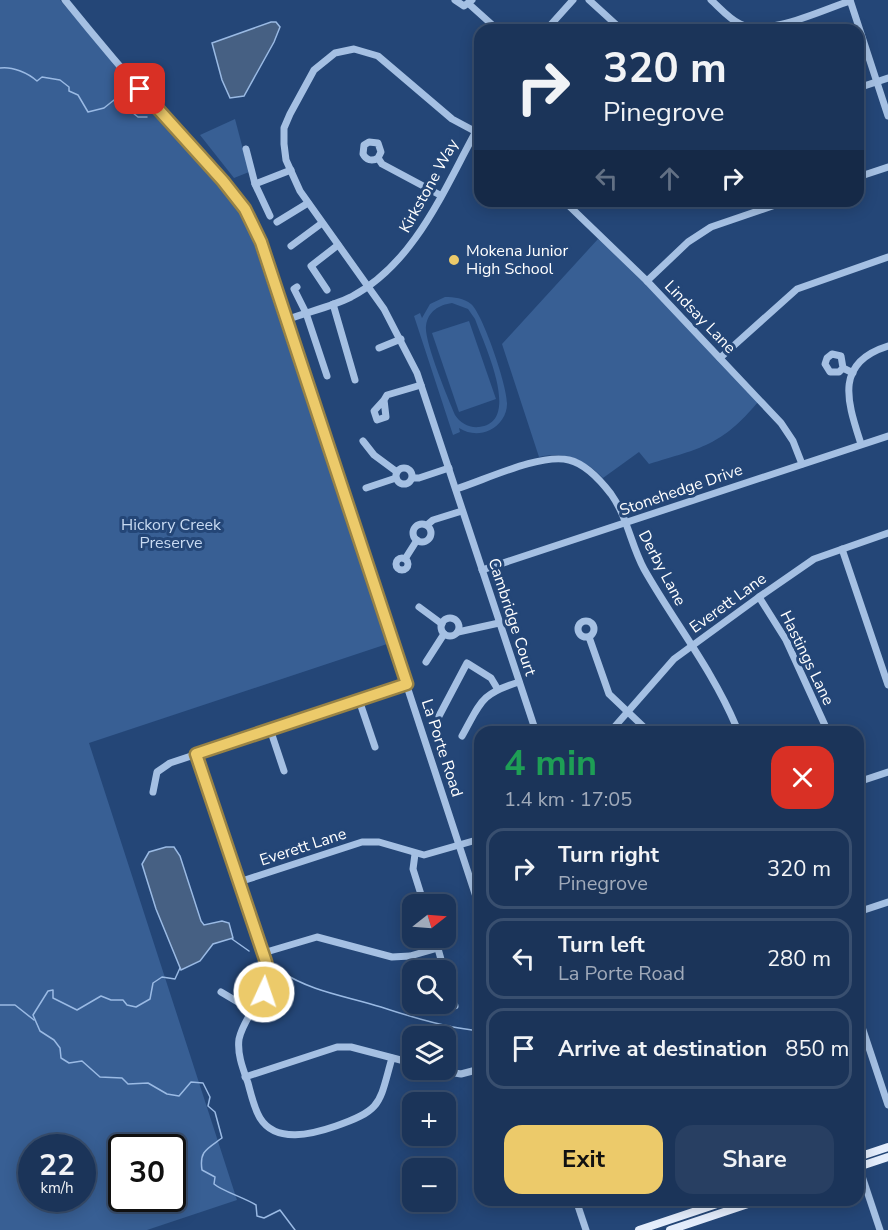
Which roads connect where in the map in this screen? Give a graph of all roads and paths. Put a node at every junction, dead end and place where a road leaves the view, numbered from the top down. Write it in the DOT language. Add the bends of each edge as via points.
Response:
graph roads {
  1 [pos="65,0"];
  2 [pos="455,0"];
  3 [pos="573,0"];
  4 [pos="589,0"];
  5 [pos="711,0"];
  6 [pos="850,0"];
  7 [pos="470,2"];
  8 [pos="492,24"];
  9 [pos="551,24"];
  10 [pos="615,24"];
  11 [pos="740,24"];
  12 [pos="781,24"];
  13 [pos="858,24"];
  14 [pos="864,44"];
  15 [pos="888,78"];
  16 [pos="876,82"];
  17 [pos="864,86"];
  18 [pos="888,116"];
  19 [pos="474,131"];
  20 [pos="474,140"];
  21 [pos="246,149"];
  22 [pos="378,158"];
  23 [pos="888,167"];
  24 [pos="291,170"];
  25 [pos="864,175"];
  26 [pos="255,184"];
  27 [pos="440,195"];
  28 [pos="308,203"];
  29 [pos="570,207"];
  30 [pos="769,207"];
  31 [pos="270,216"];
  32 [pos="277,222"];
  33 [pos="322,223"];
  34 [pos="338,245"];
  35 [pos="291,246"];
  36 [pos="888,257"];
  37 [pos="647,281"];
  38 [pos="368,285"];
  39 [pos="297,286"];
  40 [pos="327,290"];
  41 [pos="333,303"];
  42 [pos="306,313"];
  43 [pos="286,320"];
  44 [pos="401,339"];
  45 [pos="888,346"];
  46 [pos="379,348"];
  47 [pos="720,358"];
  48 [pos="843,368"];
  49 [pos="853,373"];
  50 [pos="327,376"];
  51 [pos="355,380"];
  52 [pos="421,385"];
  53 [pos="384,400"];
  54 [pos="888,436"];
  55 [pos="363,441"];
  56 [pos="861,444"];
  57 [pos="802,464"];
  58 [pos="448,468"];
  59 [pos="396,475"];
  60 [pos="412,478"];
  61 [pos="366,488"];
  62 [pos="456,489"];
  63 [pos="462,511"];
  64 [pos="624,523"];
  65 [pos="427,525"];
  66 [pos="888,533"];
  67 [pos="417,540"];
  68 [pos="842,549"];
  69 [pos="405,559"];
  70 [pos="482,570"];
  71 [pos="759,597"];
  72 [pos="418,607"];
  73 [pos="499,623"];
  74 [pos="442,624"];
  75 [pos="458,632"];
  76 [pos="444,634"];
  77 [pos="589,637"];
  78 [pos="692,645"];
  79 [pos="426,662"];
  80 [pos="519,682"];
  81 [pos="407,684"];
  82 [pos="888,685"];
  83 [pos="497,688"];
  84 [pos="359,700"];
  85 [pos="627,712"];
  86 [pos="439,716"];
  87 [pos="531,726"];
  88 [pos="615,726"];
  89 [pos="643,726"];
  90 [pos="736,726"];
  91 [pos="825,726"];
  92 [pos="270,729"];
  93 [pos="462,736"];
  94 [pos="375,747"];
  95 [pos="196,754"];
  96 [pos="284,771"];
  97 [pos="888,772"];
  98 [pos="864,780"];
  99 [pos="153,792"];
  100 [pos="474,841"];
  101 [pos="460,846"];
  102 [pos="415,854"];
  103 [pos="239,882"];
  104 [pos="474,890"];
  105 [pos="421,894"];
  106 [pos="888,902"];
  107 [pos="864,910"];
  108 [pos="438,948"];
  109 [pos="263,953"];
  110 [pos="442,960"];
  111 [pos="221,992"];
  112 [pos="253,1011"];
  113 [pos="864,1033"];
  114 [pos="392,1058"];
  115 [pos="402,1060"];
  116 [pos="474,1071"];
  117 [pos="456,1073"];
  118 [pos="245,1077"];
  119 [pos="888,1105"];
  120 [pos="888,1147"];
  121 [pos="864,1155"];
  122 [pos="888,1157"];
  123 [pos="864,1165"];
  124 [pos="864,1182"];
  125 [pos="578,1206"];
  126 [pos="711,1206"];
  127 [pos="742,1206"];
  128 [pos="586,1230"];
  129 [pos="639,1230"];
  130 [pos="670,1230"];
  131 [pos="880,1230"];
  1 -- 43 [label="street, La Porte Road" via="245,209 261,242"];
  2 -- 7 [label="street" via="461,6"];
  3 -- 9 [label="street"];
  4 -- 10 [label="street"];
  5 -- 11 [label="street"];
  6 -- 12 [label="street"];
  6 -- 13 [label="street"];
  7 -- 8 [label="street"];
  14 -- 16 [label="street"];
  15 -- 16 [label="street"];
  16 -- 17 [label="street"];
  16 -- 18 [label="street"];
  19 -- 24 [label="street" via="428,100 378,56 358,49 342,50 314,70 284,128"];
  20 -- 27 [label="street, Kirkstone Way"];
  21 -- 26 [label="street"];
  22 -- 27 [label="street" via="382,164"];
  23 -- 25 [label="street"];
  24 -- 26 [label="street"];
  24 -- 28 [label="street, Cambridge Court"];
  26 -- 31 [label="street"];
  27 -- 38 [label="street, Kirkstone Way" via="412,244 392,267"];
  28 -- 32 [label="street"];
  28 -- 33 [label="street, Cambridge Court"];
  29 -- 37 [label="street, Lindsay Lane"];
  30 -- 37 [label="street" via="711,227 688,242"];
  33 -- 34 [label="street, Cambridge Court"];
  33 -- 35 [label="street"];
  34 -- 38 [label="street, Cambridge Court"];
  34 -- 40 [label="street" via="311,266"];
  36 -- 47 [label="street" via="796,289"];
  37 -- 47 [label="street, Lindsay Lane"];
  38 -- 41 [label="street, Kirkstone Way"];
  38 -- 44 [label="street, Cambridge Court"];
  39 -- 42 [label="street" via="294,289"];
  41 -- 42 [label="street, Kirkstone Way"];
  41 -- 51 [label="street"];
  42 -- 43 [label="street, Kirkstone Way"];
  42 -- 50 [label="street"];
  43 -- 81 [label="street, La Porte Road"];
  44 -- 46 [label="street"];
  44 -- 52 [label="street, Cambridge Court"];
  45 -- 49 [label="street" via="868,356"];
  47 -- 57 [label="street, Lindsay Lane" via="786,429"];
  48 -- 49 [label="street"];
  49 -- 56 [label="street" via="847,398"];
  52 -- 53 [label="street" via="387,395"];
  52 -- 58 [label="street, Cambridge Court"];
  54 -- 56 [label="street, Stonehedge Drive"];
  55 -- 59 [label="street"];
  56 -- 57 [label="street, Stonehedge Drive"];
  57 -- 64 [label="street, Stonehedge Drive"];
  58 -- 60 [label="street"];
  58 -- 62 [label="street, Cambridge Court"];
  59 -- 60 [label="street" via="403,485"];
  59 -- 60 [label="street" via="402,468 409,469"];
  59 -- 61 [label="street"];
  62 -- 63 [label="street, Cambridge Court"];
  62 -- 64 [label="street, Derby Lane" via="545,460 568,460 585,468 605,487 618,505"];
  63 -- 65 [label="street"];
  63 -- 70 [label="street, Cambridge Court"];
  64 -- 70 [label="street, Stonehedge Drive"];
  64 -- 78 [label="street, Derby Lane" via="644,569"];
  65 -- 67 [label="street" via="414,528"];
  65 -- 67 [label="street" via="429,537 424,542"];
  66 -- 68 [label="street, Everett Lane"];
  67 -- 69 [label="street"];
  68 -- 71 [label="street, Everett Lane" via="814,559"];
  68 -- 82 [label="street"];
  70 -- 73 [label="street, Cambridge Court"];
  71 -- 78 [label="street, Everett Lane"];
  71 -- 91 [label="street, Hastings Lane" via="786,640"];
  72 -- 74 [label="street"];
  73 -- 75 [label="street"];
  73 -- 80 [label="street, Cambridge Court"];
  74 -- 75 [label="street" via="448,618 455,619"];
  74 -- 76 [label="street"];
  75 -- 76 [label="street" via="453,636"];
  76 -- 79 [label="street"];
  77 -- 85 [label="street" via="609,694"];
  78 -- 85 [label="street, Everett Lane"];
  78 -- 90 [label="street, Derby Lane" via="715,680"];
  80 -- 83 [label="street"];
  80 -- 87 [label="street, Cambridge Court"];
  81 -- 84 [label="street"];
  81 -- 101 [label="street, La Porte Road"];
  83 -- 86 [label="street" via="491,678 467,663"];
  83 -- 93 [label="street" via="484,697"];
  84 -- 92 [label="street"];
  84 -- 94 [label="street"];
  85 -- 88 [label="street, Everett Lane"];
  85 -- 89 [label="street"];
  92 -- 95 [label="street"];
  92 -- 96 [label="street"];
  95 -- 99 [label="street" via="157,772"];
  95 -- 103 [label="street"];
  97 -- 98 [label="street"];
  100 -- 101 [label="street, Everett Lane"];
  101 -- 102 [label="street, Everett Lane"];
  101 -- 104 [label="street, La Porte Road"];
  102 -- 103 [label="street, Everett Lane" via="379,842 363,842"];
  102 -- 105 [label="street" via="413,869"];
  103 -- 109 [label="street"];
  106 -- 107 [label="street"];
  108 -- 109 [label="street" via="392,957 317,938"];
  108 -- 110 [label="street"];
  109 -- 112 [label="street" via="267,981"];
  111 -- 112 [label="street"];
  112 -- 118 [label="street" via="239,1039"];
  113 -- 119 [label="street"];
  114 -- 115 [label="street"];
  114 -- 118 [label="street" via="337,1047"];
  114 -- 118 [label="street" via="381,1096 370,1112 305,1135 268,1127 259,1118"];
  116 -- 117 [label="street"];
  120 -- 121 [label="main road"];
  122 -- 123 [label="main road"];
  124 -- 131 [label="street"];
  125 -- 128 [label="street"];
  126 -- 129 [label="main road"];
  127 -- 130 [label="main road"];
}
